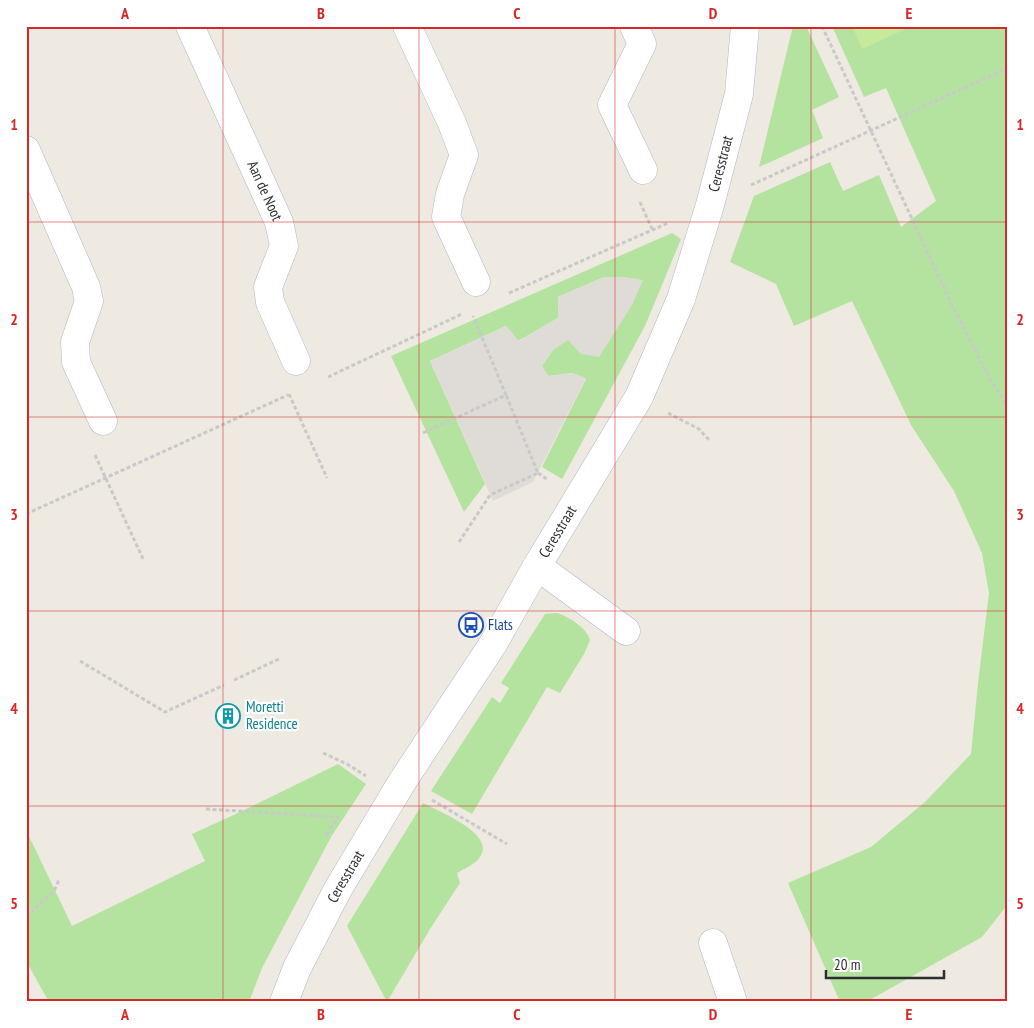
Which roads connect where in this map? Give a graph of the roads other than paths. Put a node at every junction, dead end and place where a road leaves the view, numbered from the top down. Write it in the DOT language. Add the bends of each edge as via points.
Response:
graph roads {
  1 [pos="190,26"];
  2 [pos="407,26"];
  3 [pos="634,26"];
  4 [pos="745,26"];
  5 [pos="26,150"];
  6 [pos="643,170"];
  7 [pos="476,282"];
  8 [pos="296,361"];
  9 [pos="103,421"];
  10 [pos="537,566"];
  11 [pos="626,631"];
  12 [pos="713,944"];
  13 [pos="284,1002"];
  14 [pos="733,1002"];
  1 -- 8 [label="street, Aan de Noot" via="278,222 284,246 268,287 270,302"];
  2 -- 7 [label="street" via="464,155 450,194 446,217"];
  3 -- 6 [label="street" via="642,44 612,104"];
  4 -- 10 [label="street, Ceresstraat" via="738,94 710,205 681,299 639,397"];
  5 -- 9 [label="street" via="86,287 89,301 75,342 76,362"];
  10 -- 11 [label="street"];
  10 -- 13 [label="street, Ceresstraat" via="493,644 402,782 338,889 297,968"];
  12 -- 14 [label="street"];
}
